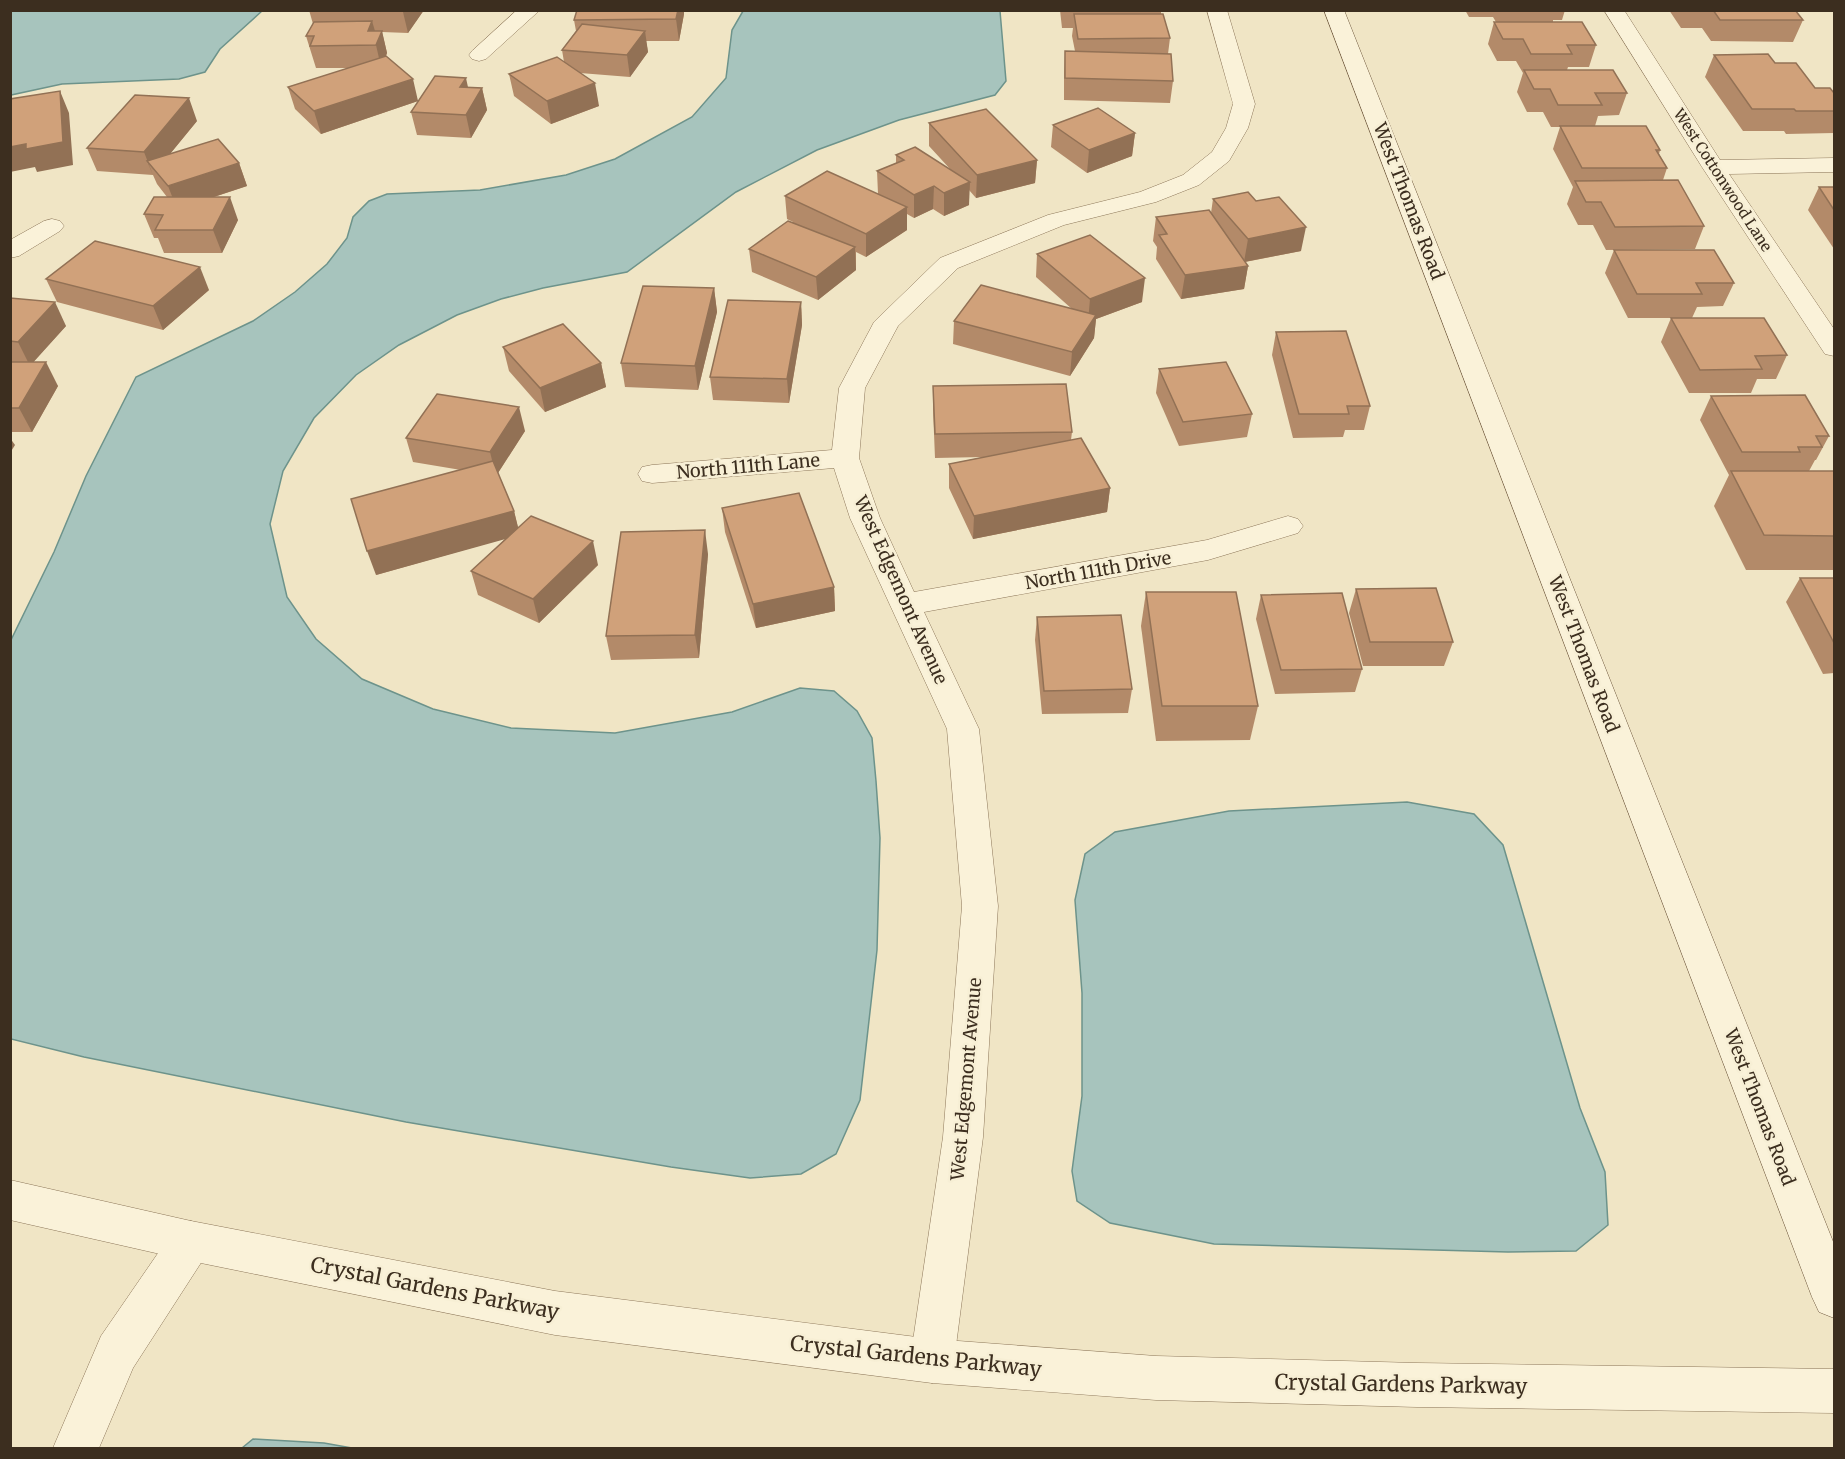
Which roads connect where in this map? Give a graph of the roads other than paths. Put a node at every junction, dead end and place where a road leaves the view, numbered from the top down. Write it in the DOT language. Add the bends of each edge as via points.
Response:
graph roads {
  1 [pos="530,10"];
  2 [pos="1217,10"];
  3 [pos="1334,10"];
  4 [pos="1614,10"];
  5 [pos="479,55"];
  6 [pos="1834,165"];
  7 [pos="1713,167"];
  8 [pos="52,226"];
  9 [pos="10,251"];
  10 [pos="1834,348"];
  11 [pos="845,458"];
  12 [pos="652,474"];
  13 [pos="1288,526"];
  14 [pos="906,604"];
  15 [pos="10,1200"];
  16 [pos="191,1241"];
  17 [pos="1834,1297"];
  18 [pos="932,1361"];
  19 [pos="1834,1391"];
  20 [pos="76,1449"];
  1 -- 5 [label="street"];
  2 -- 11 [label="street, West Edgemont Avenue" via="1244,104 1238,128 1221,156 1191,180 1148,197 1056,220 949,263 887,322 852,388"];
  3 -- 17 [label="street, West Thomas Road"];
  4 -- 7 [label="street, West Cottonwood Lane"];
  6 -- 7 [label="street"];
  7 -- 10 [label="street, West Cottonwood Lane"];
  8 -- 9 [label="street"];
  11 -- 12 [label="street, North 111th Lane"];
  11 -- 14 [label="street, West Edgemont Avenue" via="866,518"];
  13 -- 14 [label="street, North 111th Drive" via="1208,550"];
  14 -- 18 [label="street, West Edgemont Avenue" via="963,729 980,906 963,1137"];
  15 -- 16 [label="street, Crystal Gardens Parkway"];
  16 -- 18 [label="street, Crystal Gardens Parkway" via="555,1312"];
  16 -- 20 [label="street" via="117,1352"];
  18 -- 19 [label="street, Crystal Gardens Parkway" via="1156,1378"];
}
